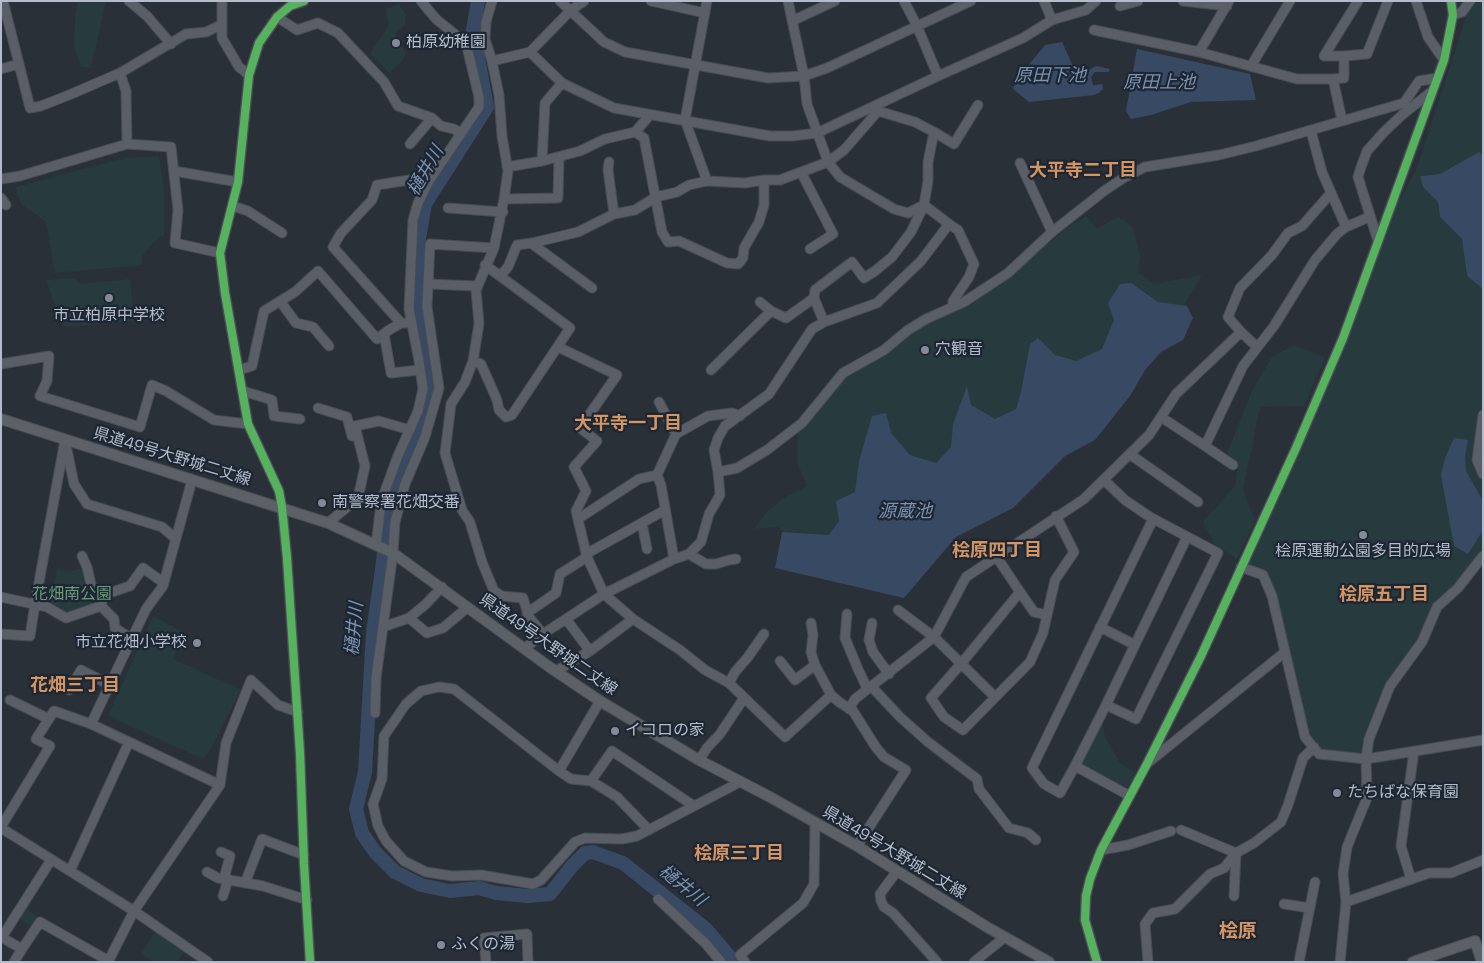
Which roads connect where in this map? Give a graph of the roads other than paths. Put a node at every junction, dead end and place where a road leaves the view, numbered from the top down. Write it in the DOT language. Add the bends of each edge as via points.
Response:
graph roads {
  1 [pos="3,1"];
  2 [pos="128,1"];
  3 [pos="222,1"];
  4 [pos="304,1"];
  5 [pos="421,1"];
  6 [pos="492,1"];
  7 [pos="560,1"];
  8 [pos="584,1"];
  9 [pos="651,1"];
  10 [pos="707,1"];
  11 [pos="788,1"];
  12 [pos="836,1"];
  13 [pos="904,1"];
  14 [pos="971,1"];
  15 [pos="1044,1"];
  16 [pos="1096,1"];
  17 [pos="1138,1"];
  18 [pos="1183,1"];
  19 [pos="1290,1"];
  20 [pos="1358,1"];
  21 [pos="1388,1"];
  22 [pos="1416,1"];
  23 [pos="1451,1"];
  24 [pos="1470,1"];
  25 [pos="288,4"];
  26 [pos="1228,4"];
  27 [pos="1120,6"];
  28 [pos="570,11"];
  29 [pos="704,13"];
  30 [pos="1453,15"];
  31 [pos="4,16"];
  32 [pos="277,16"];
  33 [pos="1052,20"];
  34 [pos="792,21"];
  35 [pos="221,26"];
  36 [pos="917,26"];
  37 [pos="1094,30"];
  38 [pos="486,39"];
  39 [pos="171,44"];
  40 [pos="466,44"];
  41 [pos="530,52"];
  42 [pos="1199,52"];
  43 [pos="1344,56"];
  44 [pos="1444,60"];
  45 [pos="492,61"];
  46 [pos="19,64"];
  47 [pos="696,65"];
  48 [pos="1250,66"];
  49 [pos="1,69"];
  50 [pos="120,73"];
  51 [pos="249,74"];
  52 [pos="804,76"];
  53 [pos="938,76"];
  54 [pos="1437,78"];
  55 [pos="1333,79"];
  56 [pos="562,83"];
  57 [pos="1432,92"];
  58 [pos="978,104"];
  59 [pos="650,114"];
  60 [pos="432,118"];
  61 [pos="685,120"];
  62 [pos="1342,120"];
  63 [pos="1311,131"];
  64 [pos="635,132"];
  65 [pos="934,132"];
  66 [pos="817,133"];
  67 [pos="461,134"];
  68 [pos="127,144"];
  69 [pos="410,144"];
  70 [pos="559,157"];
  71 [pos="542,162"];
  72 [pos="609,162"];
  73 [pos="828,162"];
  74 [pos="1020,163"];
  75 [pos="507,167"];
  76 [pos="174,171"];
  77 [pos="801,172"];
  78 [pos="1,179"];
  79 [pos="764,180"];
  80 [pos="429,181"];
  81 [pos="707,181"];
  82 [pos="238,182"];
  83 [pos="1331,194"];
  84 [pos="656,197"];
  85 [pos="504,199"];
  86 [pos="924,205"];
  87 [pos="233,206"];
  88 [pos="448,208"];
  89 [pos="503,212"];
  90 [pos="614,214"];
  91 [pos="1369,217"];
  92 [pos="949,224"];
  93 [pos="1346,227"];
  94 [pos="1052,232"];
  95 [pos="282,233"];
  96 [pos="1378,241"];
  97 [pos="531,243"];
  98 [pos="494,248"];
  99 [pos="810,249"];
  100 [pos="220,253"];
  101 [pos="485,265"];
  102 [pos="500,276"];
  103 [pos="428,284"];
  104 [pos="477,286"];
  105 [pos="592,288"];
  106 [pos="814,298"];
  107 [pos="280,301"];
  108 [pos="760,302"];
  109 [pos="953,307"];
  110 [pos="771,311"];
  111 [pos="411,322"];
  112 [pos="824,322"];
  113 [pos="401,323"];
  114 [pos="1241,332"];
  115 [pos="384,334"];
  116 [pos="329,346"];
  117 [pos="558,347"];
  118 [pos="1257,347"];
  119 [pos="473,362"];
  120 [pos="1,364"];
  121 [pos="238,370"];
  122 [pos="420,370"];
  123 [pos="711,370"];
  124 [pos="243,391"];
  125 [pos="659,402"];
  126 [pos="318,408"];
  127 [pos="1483,415"];
  128 [pos="740,416"];
  129 [pos="1161,417"];
  130 [pos="1,419"];
  131 [pos="300,419"];
  132 [pos="248,424"];
  133 [pos="410,430"];
  134 [pos="676,434"];
  135 [pos="358,437"];
  136 [pos="65,440"];
  137 [pos="1205,446"];
  138 [pos="1131,455"];
  139 [pos="1233,465"];
  140 [pos="718,472"];
  141 [pos="1483,474"];
  142 [pos="656,475"];
  143 [pos="192,480"];
  144 [pos="1104,480"];
  145 [pos="1198,502"];
  146 [pos="282,508"];
  147 [pos="666,510"];
  148 [pos="1056,516"];
  149 [pos="1150,517"];
  150 [pos="578,519"];
  151 [pos="328,523"];
  152 [pos="642,523"];
  153 [pos="1187,536"];
  154 [pos="176,539"];
  155 [pos="376,544"];
  156 [pos="647,549"];
  157 [pos="393,553"];
  158 [pos="689,554"];
  159 [pos="587,555"];
  160 [pos="82,556"];
  161 [pos="996,556"];
  162 [pos="1483,556"];
  163 [pos="674,559"];
  164 [pos="736,559"];
  165 [pos="1242,566"];
  166 [pos="164,583"];
  167 [pos="442,587"];
  168 [pos="1020,592"];
  169 [pos="604,594"];
  170 [pos="1,597"];
  171 [pos="102,603"];
  172 [pos="35,604"];
  173 [pos="468,607"];
  174 [pos="898,610"];
  175 [pos="528,613"];
  176 [pos="847,614"];
  177 [pos="1047,616"];
  178 [pos="409,618"];
  179 [pos="566,619"];
  180 [pos="633,619"];
  181 [pos="811,623"];
  182 [pos="872,623"];
  183 [pos="383,626"];
  184 [pos="1100,627"];
  185 [pos="1,634"];
  186 [pos="543,634"];
  187 [pos="764,634"];
  188 [pos="132,638"];
  189 [pos="934,638"];
  190 [pos="1135,645"];
  191 [pos="525,648"];
  192 [pos="590,651"];
  193 [pos="1285,652"];
  194 [pos="780,661"];
  195 [pos="815,665"];
  196 [pos="960,665"];
  197 [pos="556,671"];
  198 [pos="889,674"];
  199 [pos="729,683"];
  200 [pos="110,685"];
  201 [pos="870,687"];
  202 [pos="69,690"];
  203 [pos="831,694"];
  204 [pos="995,697"];
  205 [pos="744,698"];
  206 [pos="10,700"];
  207 [pos="600,701"];
  208 [pos="1106,705"];
  209 [pos="849,709"];
  210 [pos="298,712"];
  211 [pos="376,713"];
  212 [pos="49,719"];
  213 [pos="91,724"];
  214 [pos="1483,740"];
  215 [pos="129,742"];
  216 [pos="1314,748"];
  217 [pos="1414,751"];
  218 [pos="1366,758"];
  219 [pos="699,760"];
  220 [pos="1147,764"];
  221 [pos="1075,766"];
  222 [pos="559,771"];
  223 [pos="590,781"];
  224 [pos="740,782"];
  225 [pos="220,785"];
  226 [pos="1130,796"];
  227 [pos="694,806"];
  228 [pos="815,823"];
  229 [pos="1,827"];
  230 [pos="649,830"];
  231 [pos="1182,830"];
  232 [pos="1171,831"];
  233 [pos="1036,840"];
  234 [pos="857,846"];
  235 [pos="1101,850"];
  236 [pos="221,852"];
  237 [pos="1236,853"];
  238 [pos="304,855"];
  239 [pos="51,860"];
  240 [pos="1483,860"];
  241 [pos="70,871"];
  242 [pos="897,871"];
  243 [pos="207,872"];
  244 [pos="1411,879"];
  245 [pos="226,880"];
  246 [pos="1315,882"];
  247 [pos="245,883"];
  248 [pos="223,896"];
  249 [pos="1234,896"];
  250 [pos="658,899"];
  251 [pos="307,900"];
  252 [pos="1346,902"];
  253 [pos="1284,904"];
  254 [pos="1310,908"];
  255 [pos="134,911"];
  256 [pos="2,937"];
  257 [pos="1005,937"];
  258 [pos="1479,940"];
  259 [pos="22,949"];
  260 [pos="14,962"];
  261 [pos="109,962"];
  262 [pos="208,962"];
  263 [pos="310,962"];
  264 [pos="486,962"];
  265 [pos="528,962"];
  266 [pos="721,962"];
  267 [pos="745,962"];
  268 [pos="937,962"];
  269 [pos="974,962"];
  270 [pos="1049,962"];
  271 [pos="1097,962"];
  272 [pos="1148,962"];
  273 [pos="1299,962"];
  274 [pos="1340,962"];
  275 [pos="1413,962"];
  276 [pos="1482,962"];
  1 -- 31 [label="street"];
  2 -- 39 [label="street" via="147,16"];
  3 -- 35 [label="street"];
  4 -- 25 [label="street"];
  5 -- 40 [label="street" via="436,19"];
  6 -- 38 [label="street" via="486,22"];
  7 -- 28 [label="street"];
  8 -- 28 [label="street"];
  9 -- 29 [label="street"];
  10 -- 29 [label="street"];
  11 -- 34 [label="street"];
  12 -- 34 [label="street"];
  13 -- 36 [label="street"];
  14 -- 36 [label="street"];
  15 -- 33 [label="street"];
  16 -- 33 [label="street" via="1086,10"];
  17 -- 27 [label="street"];
  18 -- 26 [label="street"];
  19 -- 48 [label="street"];
  20 -- 43 [label="street" via="1324,56"];
  21 -- 43 [label="street" via="1367,54"];
  22 -- 44 [label="street" via="1428,37"];
  23 -- 30 [label="street"];
  24 -- 30 [label="street" via="1462,12"];
  25 -- 32 [label="street"];
  26 -- 42 [label="street"];
  28 -- 41 [label="street"];
  28 -- 47 [label="street" via="604,42 625,52"];
  29 -- 47 [label="street"];
  30 -- 44 [label="street"];
  31 -- 46 [label="street"];
  32 -- 51 [label="street" via="259,42"];
  32 -- 60 [label="street" via="297,30 318,23 338,33 384,82 398,106"];
  33 -- 53 [label="street" via="1023,38"];
  34 -- 52 [label="street"];
  35 -- 39 [label="street" via="206,32 186,34"];
  35 -- 51 [label="street" via="222,38 234,60"];
  36 -- 52 [label="street"];
  36 -- 53 [label="street"];
  37 -- 42 [label="street"];
  38 -- 40 [label="street"];
  38 -- 45 [label="street"];
  39 -- 50 [label="street"];
  40 -- 67 [label="street" via="479,107"];
  41 -- 45 [label="street"];
  41 -- 56 [label="street"];
  42 -- 48 [label="street"];
  43 -- 55 [label="street" via="1344,78"];
  44 -- 54 [label="street"];
  45 -- 75 [label="street"];
  46 -- 49 [label="street"];
  46 -- 50 [label="street" via="30,108"];
  47 -- 52 [label="street" via="768,78"];
  47 -- 61 [label="street"];
  48 -- 55 [label="street" via="1297,79"];
  50 -- 68 [label="street" via="126,91"];
  51 -- 82 [label="street"];
  52 -- 66 [label="street" via="807,104"];
  53 -- 66 [label="street"];
  54 -- 57 [label="street"];
  54 -- 62 [label="street" via="1419,81 1404,103"];
  55 -- 62 [label="street"];
  56 -- 59 [label="street" via="614,108"];
  56 -- 71 [label="street" via="544,103"];
  57 -- 91 [label="street" via="1402,115 1367,151 1358,177"];
  57 -- 96 [label="street"];
  58 -- 65 [label="street" via="954,144"];
  59 -- 61 [label="street"];
  59 -- 64 [label="street"];
  60 -- 67 [label="street" via="441,126"];
  60 -- 69 [label="street"];
  61 -- 66 [label="street" via="770,136"];
  61 -- 81 [label="street"];
  62 -- 63 [label="street"];
  63 -- 83 [label="street"];
  63 -- 94 [label="street" via="1219,155 1145,167 1104,191"];
  64 -- 70 [label="street" via="605,139"];
  64 -- 84 [label="street" via="644,138"];
  65 -- 73 [label="street" via="915,122 878,111 844,150"];
  65 -- 86 [label="street"];
  66 -- 73 [label="street"];
  67 -- 80 [label="street"];
  68 -- 76 [label="street" via="171,147"];
  68 -- 78 [label="street"];
  70 -- 71 [label="street"];
  70 -- 85 [label="street" via="558,198"];
  71 -- 75 [label="street"];
  72 -- 90 [label="street"];
  73 -- 77 [label="street"];
  73 -- 86 [label="street" via="840,177 894,210 908,213"];
  74 -- 94 [label="street"];
  75 -- 85 [label="street"];
  76 -- 82 [label="street"];
  76 -- 100 [label="street" via="178,210 176,243"];
  77 -- 79 [label="street" via="780,180"];
  77 -- 99 [label="street" via="833,234"];
  79 -- 81 [label="street" via="745,183"];
  79 -- 84 [label="street" via="764,205 759,222 738,264 726,263 679,241 668,242 662,232"];
  80 -- 111 [label="street" via="413,220"];
  80 -- 113 [label="street" via="422,178 377,185 372,200 342,232 333,247"];
  81 -- 84 [label="street"];
  82 -- 87 [label="street"];
  83 -- 93 [label="street"];
  83 -- 114 [label="street" via="1302,226 1288,233 1240,288 1228,317"];
  84 -- 90 [label="street" via="635,210"];
  85 -- 89 [label="street"];
  86 -- 92 [label="street"];
  86 -- 106 [label="street" via="912,232 892,257 864,278 852,262 815,290"];
  87 -- 95 [label="street" via="248,210"];
  87 -- 100 [label="street"];
  88 -- 89 [label="street"];
  89 -- 98 [label="street"];
  90 -- 97 [label="street" via="578,232"];
  91 -- 93 [label="street"];
  91 -- 96 [label="street"];
  92 -- 109 [label="street" via="958,230 974,264 953,301"];
  92 -- 112 [label="street" via="922,260 877,303"];
  93 -- 118 [label="street" via="1315,260"];
  94 -- 109 [label="street" via="1008,273"];
  96 -- 165 [label="street" via="1343,338"];
  97 -- 102 [label="street" via="517,245 508,267"];
  97 -- 105 [label="street"];
  98 -- 101 [label="street"];
  98 -- 103 [label="street" via="430,244"];
  100 -- 121 [label="street"];
  101 -- 102 [label="street"];
  101 -- 104 [label="street"];
  102 -- 117 [label="street" via="570,328"];
  103 -- 104 [label="street"];
  103 -- 157 [label="street" via="427,308 439,388 425,437 405,484 395,522"];
  104 -- 119 [label="street" via="479,324"];
  106 -- 110 [label="street" via="786,318"];
  106 -- 112 [label="street"];
  107 -- 115 [label="street" via="318,271 377,339"];
  107 -- 116 [label="street" via="296,322 313,327"];
  107 -- 121 [label="street" via="264,311 252,366"];
  108 -- 110 [label="street"];
  109 -- 140 [label="street" via="926,319 884,350 843,373 802,423 766,450 737,468"];
  110 -- 123 [label="street"];
  111 -- 113 [label="street"];
  111 -- 122 [label="street"];
  112 -- 128 [label="street" via="812,329 768,394"];
  113 -- 115 [label="street"];
  114 -- 118 [label="street"];
  114 -- 129 [label="street" via="1176,394"];
  115 -- 122 [label="street" via="391,373"];
  117 -- 119 [label="street" via="512,415 506,417 499,410 481,364"];
  117 -- 150 [label="street" via="616,375 580,428 596,441 574,467 586,491 576,511"];
  118 -- 137 [label="street" via="1243,366"];
  119 -- 175 [label="street" via="451,404 445,453 462,510 470,522 494,591 502,596 523,598"];
  120 -- 132 [label="street" via="49,356 47,381 40,396 140,427 152,385 214,420"];
  121 -- 124 [label="street"];
  122 -- 133 [label="street" via="423,389"];
  124 -- 131 [label="street" via="272,400 274,416"];
  124 -- 132 [label="street"];
  125 -- 134 [label="street"];
  126 -- 135 [label="street" via="347,417 352,436"];
  127 -- 141 [label="street" via="1477,460"];
  128 -- 134 [label="street" via="732,413 708,416"];
  128 -- 140 [label="street" via="725,426 718,438 714,450"];
  129 -- 137 [label="street"];
  129 -- 138 [label="street"];
  130 -- 136 [label="main road, 県道49号大野城二丈線"];
  132 -- 146 [label="street" via="280,491"];
  133 -- 135 [label="street" via="378,421 355,426"];
  133 -- 155 [label="street" via="384,494"];
  134 -- 142 [label="street"];
  135 -- 151 [label="street" via="365,466 358,498"];
  136 -- 143 [label="main road, 県道49号大野城二丈線"];
  136 -- 154 [label="street" via="74,484 87,504 162,526"];
  136 -- 172 [label="street"];
  137 -- 139 [label="street"];
  138 -- 144 [label="street"];
  138 -- 145 [label="street"];
  140 -- 158 [label="street" via="720,495 709,514 701,542"];
  142 -- 147 [label="street"];
  142 -- 150 [label="street" via="638,480"];
  143 -- 146 [label="main road, 県道49号大野城二丈線"];
  143 -- 154 [label="street"];
  144 -- 148 [label="street" via="1084,499"];
  144 -- 149 [label="street"];
  146 -- 151 [label="main road, 県道49号大野城二丈線"];
  146 -- 210 [label="street"];
  147 -- 152 [label="street"];
  147 -- 163 [label="street"];
  148 -- 161 [label="street"];
  148 -- 177 [label="street" via="1074,552 1054,580"];
  149 -- 153 [label="street"];
  149 -- 184 [label="street" via="1153,519"];
  150 -- 159 [label="street"];
  151 -- 155 [label="main road, 県道49号大野城二丈線"];
  152 -- 156 [label="street"];
  152 -- 159 [label="street"];
  153 -- 190 [label="street"];
  153 -- 208 [label="street" via="1218,553 1136,720"];
  154 -- 166 [label="street"];
  155 -- 157 [label="main road, 県道49号大野城二丈線"];
  157 -- 167 [label="main road, 県道49号大野城二丈線"];
  157 -- 183 [label="street"];
  158 -- 163 [label="street"];
  158 -- 164 [label="street" via="706,564"];
  159 -- 169 [label="street"];
  159 -- 175 [label="street" via="560,574 556,593"];
  160 -- 171 [label="street" via="92,589"];
  161 -- 168 [label="street"];
  161 -- 189 [label="street" via="966,577"];
  162 -- 218 [label="street" via="1458,588 1437,607 1422,642 1390,686 1369,739"];
  163 -- 169 [label="street"];
  165 -- 193 [label="street" via="1263,575 1272,596"];
  165 -- 220 [label="street"];
  166 -- 171 [label="street" via="143,568 130,586 103,594"];
  166 -- 188 [label="street"];
  167 -- 173 [label="main road, 県道49号大野城二丈線"];
  167 -- 178 [label="street"];
  168 -- 177 [label="street" via="1034,612"];
  168 -- 196 [label="street"];
  169 -- 179 [label="street"];
  169 -- 180 [label="street"];
  170 -- 172 [label="street"];
  171 -- 172 [label="street" via="66,618"];
  171 -- 188 [label="street" via="114,619 115,628"];
  172 -- 185 [label="street" via="30,636"];
  173 -- 178 [label="street" via="443,628 428,633"];
  173 -- 191 [label="main road, 県道49号大野城二丈線"];
  174 -- 189 [label="street"];
  175 -- 186 [label="street"];
  176 -- 201 [label="street" via="845,638 858,669"];
  177 -- 204 [label="street" via="1030,662"];
  178 -- 183 [label="street"];
  179 -- 186 [label="street"];
  179 -- 192 [label="street"];
  180 -- 192 [label="street"];
  180 -- 199 [label="street"];
  181 -- 195 [label="street" via="811,652"];
  182 -- 198 [label="street" via="869,640 873,652"];
  183 -- 211 [label="street" via="376,678"];
  184 -- 190 [label="street"];
  184 -- 221 [label="street" via="1032,768 1044,784 1060,792"];
  186 -- 191 [label="street"];
  187 -- 199 [label="street"];
  188 -- 200 [label="street"];
  189 -- 196 [label="street"];
  189 -- 198 [label="street"];
  190 -- 208 [label="street"];
  191 -- 197 [label="main road, 県道49号大野城二丈線"];
  192 -- 197 [label="street"];
  193 -- 216 [label="street" via="1305,737"];
  193 -- 220 [label="street"];
  194 -- 195 [label="street" via="795,680"];
  195 -- 203 [label="street"];
  196 -- 204 [label="street"];
  196 -- 204 [label="street" via="930,698 944,717 962,730"];
  197 -- 207 [label="main road, 県道49号大野城二丈線"];
  198 -- 201 [label="street"];
  199 -- 205 [label="street"];
  200 -- 202 [label="street" via="81,670"];
  200 -- 213 [label="street"];
  201 -- 209 [label="street" via="855,699"];
  201 -- 233 [label="street" via="928,742 977,779 979,789 1010,828 1028,833"];
  203 -- 205 [label="street" via="785,737"];
  203 -- 209 [label="street"];
  205 -- 219 [label="street"];
  206 -- 212 [label="street"];
  207 -- 219 [label="main road, 県道49号大野城二丈線"];
  207 -- 222 [label="street"];
  208 -- 221 [label="street"];
  209 -- 234 [label="street" via="884,757 906,770"];
  210 -- 225 [label="street" via="278,705 251,680 226,743"];
  210 -- 238 [label="street"];
  212 -- 213 [label="street" via="54,712"];
  212 -- 229 [label="street" via="36,739 50,746"];
  213 -- 215 [label="street"];
  214 -- 217 [label="street"];
  215 -- 225 [label="street"];
  215 -- 241 [label="street"];
  216 -- 218 [label="street" via="1319,754"];
  216 -- 237 [label="street" via="1303,758 1281,822"];
  217 -- 218 [label="street"];
  217 -- 244 [label="street" via="1401,846"];
  218 -- 252 [label="street" via="1367,798 1347,848 1343,874"];
  219 -- 224 [label="main road, 県道49号大野城二丈線"];
  220 -- 226 [label="street"];
  221 -- 226 [label="street"];
  222 -- 223 [label="street" via="572,779"];
  222 -- 230 [label="street" via="454,689 439,687 420,691 406,704 384,736 382,779 373,804 378,826 386,841 404,861 426,872 452,876 481,875 533,884 541,880 575,842 585,838 622,839"];
  223 -- 227 [label="street" via="612,751"];
  223 -- 230 [label="street" via="617,797"];
  224 -- 227 [label="street"];
  224 -- 228 [label="main road, 県道49号大野城二丈線"];
  225 -- 255 [label="street"];
  226 -- 235 [label="street"];
  227 -- 230 [label="street"];
  228 -- 234 [label="main road, 県道49号大野城二丈線"];
  228 -- 267 [label="street" via="814,884 803,903 740,955"];
  229 -- 239 [label="street"];
  231 -- 237 [label="street"];
  232 -- 235 [label="street"];
  234 -- 242 [label="main road, 県道49号大野城二丈線"];
  235 -- 271 [label="street" via="1086,896 1085,920"];
  236 -- 245 [label="street" via="230,856"];
  237 -- 249 [label="street"];
  237 -- 272 [label="street" via="1224,868 1210,874 1174,909 1154,913 1145,924"];
  238 -- 247 [label="street" via="262,839"];
  238 -- 251 [label="street"];
  239 -- 241 [label="street"];
  239 -- 256 [label="street"];
  240 -- 244 [label="street" via="1451,873 1429,873"];
  241 -- 255 [label="street"];
  242 -- 257 [label="main road, 県道49号大野城二丈線"];
  242 -- 268 [label="street" via="880,894 881,901"];
  243 -- 245 [label="street"];
  244 -- 252 [label="street"];
  245 -- 247 [label="street"];
  245 -- 248 [label="street"];
  246 -- 254 [label="street"];
  247 -- 251 [label="street"];
  250 -- 266 [label="street"];
  251 -- 263 [label="street"];
  252 -- 274 [label="street"];
  253 -- 254 [label="street"];
  254 -- 273 [label="street"];
  255 -- 261 [label="street"];
  255 -- 262 [label="street"];
  256 -- 259 [label="street"];
  257 -- 269 [label="street"];
  257 -- 270 [label="main road, 県道49号大野城二丈線"];
  258 -- 275 [label="main road"];
  258 -- 276 [label="main road"];
  259 -- 260 [label="street"];
  259 -- 261 [label="street" via="40,922"];
  264 -- 265 [label="street" via="484,938 527,934"];
}
